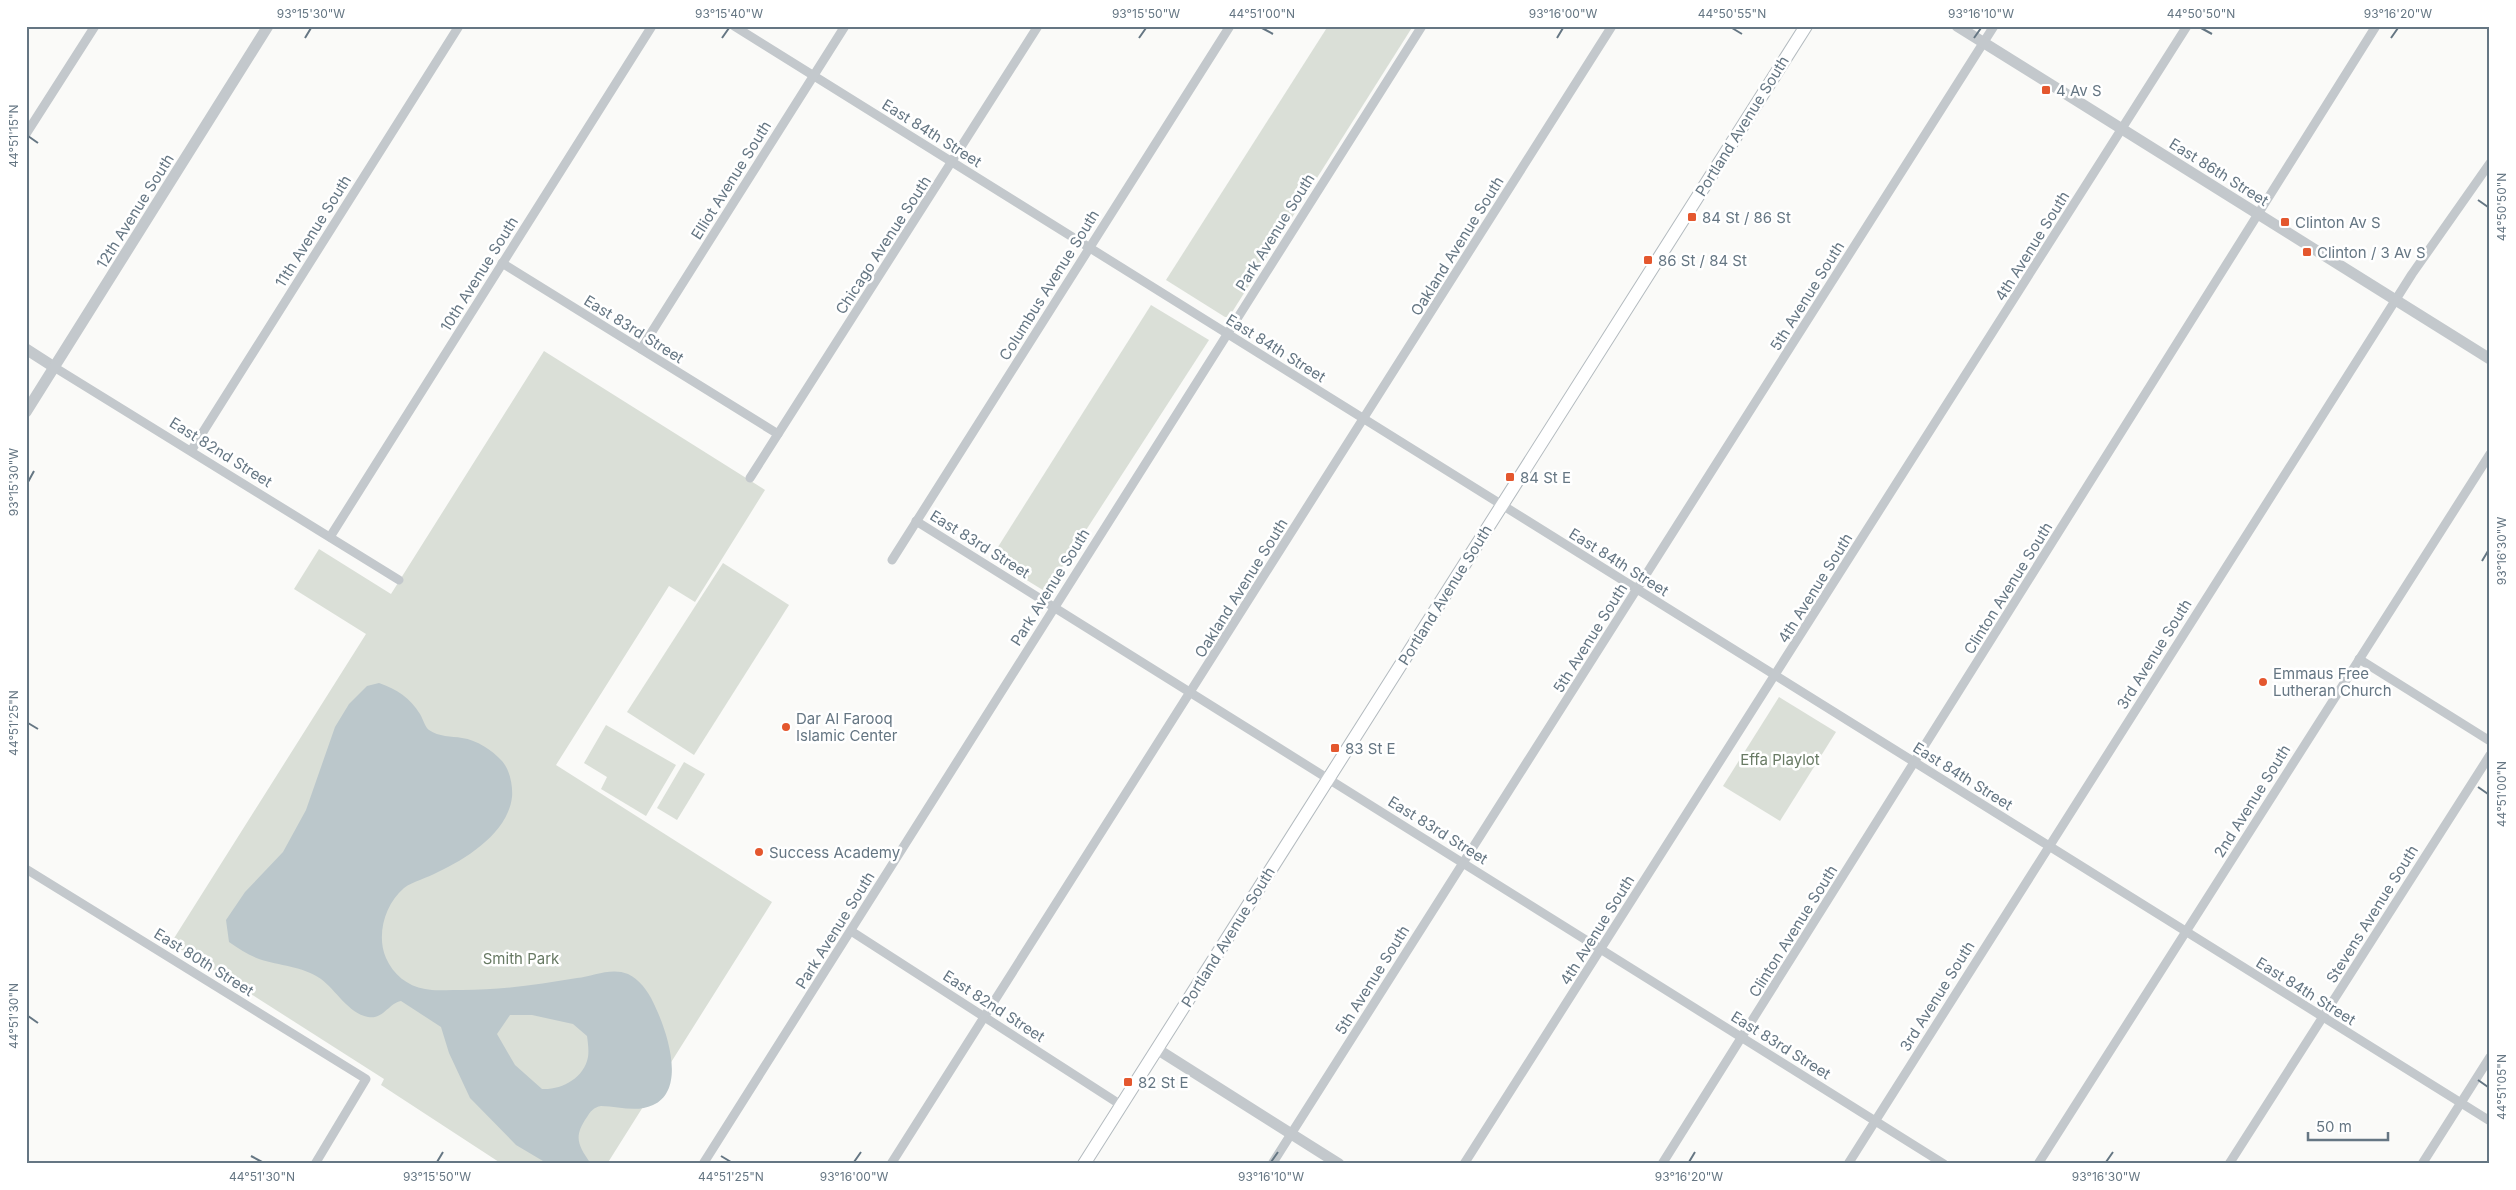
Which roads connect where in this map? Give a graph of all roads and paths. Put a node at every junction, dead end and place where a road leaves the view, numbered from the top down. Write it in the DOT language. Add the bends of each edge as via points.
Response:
graph roads {
  1 [pos="95,26"];
  2 [pos="268,26"];
  3 [pos="459,26"];
  4 [pos="652,26"];
  5 [pos="734,26"];
  6 [pos="845,26"];
  7 [pos="1038,26"];
  8 [pos="1230,26"];
  9 [pos="1422,26"];
  10 [pos="1612,26"];
  11 [pos="1806,26"];
  12 [pos="1957,26"];
  13 [pos="1994,26"];
  14 [pos="2187,26"];
  15 [pos="2376,26"];
  16 [pos="1984,43"];
  17 [pos="814,76"];
  18 [pos="2122,130"];
  19 [pos="26,134"];
  20 [pos="952,162"];
  21 [pos="2490,164"];
  22 [pos="2258,214"];
  23 [pos="1090,247"];
  24 [pos="502,263"];
  25 [pos="2395,300"];
  26 [pos="1227,334"];
  27 [pos="26,349"];
  28 [pos="641,349"];
  29 [pos="2490,359"];
  30 [pos="54,367"];
  31 [pos="26,412"];
  32 [pos="1364,419"];
  33 [pos="778,434"];
  34 [pos="191,451"];
  35 [pos="2490,454"];
  36 [pos="750,478"];
  37 [pos="1502,505"];
  38 [pos="916,521"];
  39 [pos="330,537"];
  40 [pos="892,560"];
  41 [pos="399,580"];
  42 [pos="1637,589"];
  43 [pos="1054,607"];
  44 [pos="2359,659"];
  45 [pos="1775,675"];
  46 [pos="1191,692"];
  47 [pos="2490,741"];
  48 [pos="2490,755"];
  49 [pos="1915,762"];
  50 [pos="1329,778"];
  51 [pos="2049,846"];
  52 [pos="1463,863"];
  53 [pos="26,869"];
  54 [pos="851,931"];
  55 [pos="2186,932"];
  56 [pos="1601,949"];
  57 [pos="984,1017"];
  58 [pos="2323,1017"];
  59 [pos="1742,1037"];
  60 [pos="1157,1049"];
  61 [pos="2490,1057"];
  62 [pos="2460,1103"];
  63 [pos="1122,1104"];
  64 [pos="1875,1121"];
  65 [pos="2490,1121"];
  66 [pos="1291,1134"];
  67 [pos="315,1164"];
  68 [pos="703,1164"];
  69 [pos="891,1164"];
  70 [pos="1084,1164"];
  71 [pos="1272,1164"];
  72 [pos="1339,1164"];
  73 [pos="1464,1164"];
  74 [pos="1662,1164"];
  75 [pos="1848,1164"];
  76 [pos="1944,1164"];
  77 [pos="2038,1164"];
  78 [pos="2230,1164"];
  79 [pos="2422,1164"];
  1 -- 19 [label="street"];
  2 -- 30 [label="street, 12th Avenue South"];
  3 -- 34 [label="street, 11th Avenue South"];
  4 -- 24 [label="street, 10th Avenue South"];
  5 -- 17 [label="street, East 84th Street"];
  6 -- 17 [label="street, Elliot Avenue South"];
  7 -- 20 [label="street, Chicago Avenue South"];
  8 -- 23 [label="street, Columbus Avenue South"];
  9 -- 26 [label="street, Park Avenue South"];
  10 -- 32 [label="street, Oakland Avenue South"];
  11 -- 37 [label="main road, Portland Avenue South"];
  12 -- 16 [label="street, East 86th Street"];
  13 -- 16 [label="street, 5th Avenue South"];
  14 -- 18 [label="street, 4th Avenue South"];
  15 -- 22 [label="street, Clinton Avenue South"];
  16 -- 18 [label="street, East 86th Street"];
  16 -- 42 [label="street, 5th Avenue South"];
  17 -- 20 [label="street, East 84th Street"];
  17 -- 28 [label="street, Elliot Avenue South"];
  18 -- 22 [label="street, East 86th Street"];
  18 -- 45 [label="street, 4th Avenue South"];
  20 -- 23 [label="street, East 84th Street"];
  20 -- 33 [label="street, Chicago Avenue South"];
  21 -- 25 [label="street, 3rd Avenue South" via="2445,224"];
  22 -- 25 [label="street, East 86th Street"];
  22 -- 49 [label="street, Clinton Avenue South"];
  23 -- 26 [label="street, East 84th Street"];
  23 -- 38 [label="street, Columbus Avenue South"];
  24 -- 28 [label="street, East 83rd Street"];
  24 -- 39 [label="street, 10th Avenue South"];
  25 -- 29 [label="street, East 86th Street"];
  25 -- 51 [label="street, 3rd Avenue South"];
  26 -- 32 [label="street, East 84th Street"];
  26 -- 43 [label="street, Park Avenue South"];
  27 -- 30 [label="street, East 82nd Street"];
  28 -- 33 [label="street, East 83rd Street"];
  30 -- 31 [label="street, 12th Avenue South"];
  30 -- 34 [label="street, East 82nd Street"];
  32 -- 37 [label="street, East 84th Street"];
  32 -- 46 [label="street, Oakland Avenue South"];
  33 -- 36 [label="street, Chicago Avenue South"];
  34 -- 39 [label="street, East 82nd Street"];
  35 -- 44 [label="street, 2nd Avenue South"];
  37 -- 42 [label="street, East 84th Street"];
  37 -- 50 [label="main road, Portland Avenue South"];
  38 -- 40 [label="street, Columbus Avenue South"];
  38 -- 43 [label="street, East 83rd Street"];
  39 -- 41 [label="street, East 82nd Street"];
  42 -- 45 [label="street, East 84th Street"];
  42 -- 52 [label="street, 5th Avenue South"];
  43 -- 46 [label="street, East 83rd Street"];
  43 -- 54 [label="street, Park Avenue South"];
  44 -- 47 [label="street"];
  44 -- 55 [label="street, 2nd Avenue South"];
  45 -- 49 [label="street, East 84th Street"];
  45 -- 56 [label="street, 4th Avenue South"];
  46 -- 50 [label="street, East 83rd Street"];
  46 -- 57 [label="street, Oakland Avenue South"];
  48 -- 58 [label="street, Stevens Avenue South"];
  49 -- 51 [label="street, East 84th Street"];
  49 -- 59 [label="street, Clinton Avenue South"];
  50 -- 52 [label="street, East 83rd Street"];
  50 -- 60 [label="main road, Portland Avenue South"];
  51 -- 55 [label="street, East 84th Street"];
  51 -- 64 [label="street, 3rd Avenue South"];
  52 -- 56 [label="street, East 83rd Street"];
  52 -- 66 [label="street, 5th Avenue South"];
  53 -- 67 [label="street, East 80th Street" via="366,1079"];
  54 -- 57 [label="street, East 82nd Street"];
  54 -- 68 [label="street, Park Avenue South"];
  55 -- 58 [label="street, East 84th Street"];
  55 -- 77 [label="street, 2nd Avenue South"];
  56 -- 59 [label="street, East 83rd Street"];
  56 -- 73 [label="street, 4th Avenue South"];
  57 -- 63 [label="street, East 82nd Street"];
  57 -- 69 [label="street, Oakland Avenue South"];
  58 -- 62 [label="street, East 84th Street"];
  58 -- 78 [label="street, Stevens Avenue South"];
  59 -- 64 [label="street, East 83rd Street"];
  59 -- 74 [label="street, Clinton Avenue South"];
  60 -- 63 [label="main road, Portland Avenue South"];
  60 -- 66 [label="street"];
  61 -- 62 [label="street"];
  62 -- 65 [label="street, East 84th Street"];
  62 -- 79 [label="street"];
  63 -- 70 [label="main road, Portland Avenue South"];
  64 -- 75 [label="street, 3rd Avenue South"];
  64 -- 76 [label="street, East 83rd Street"];
  66 -- 71 [label="street, 5th Avenue South"];
  66 -- 72 [label="street"];
}
